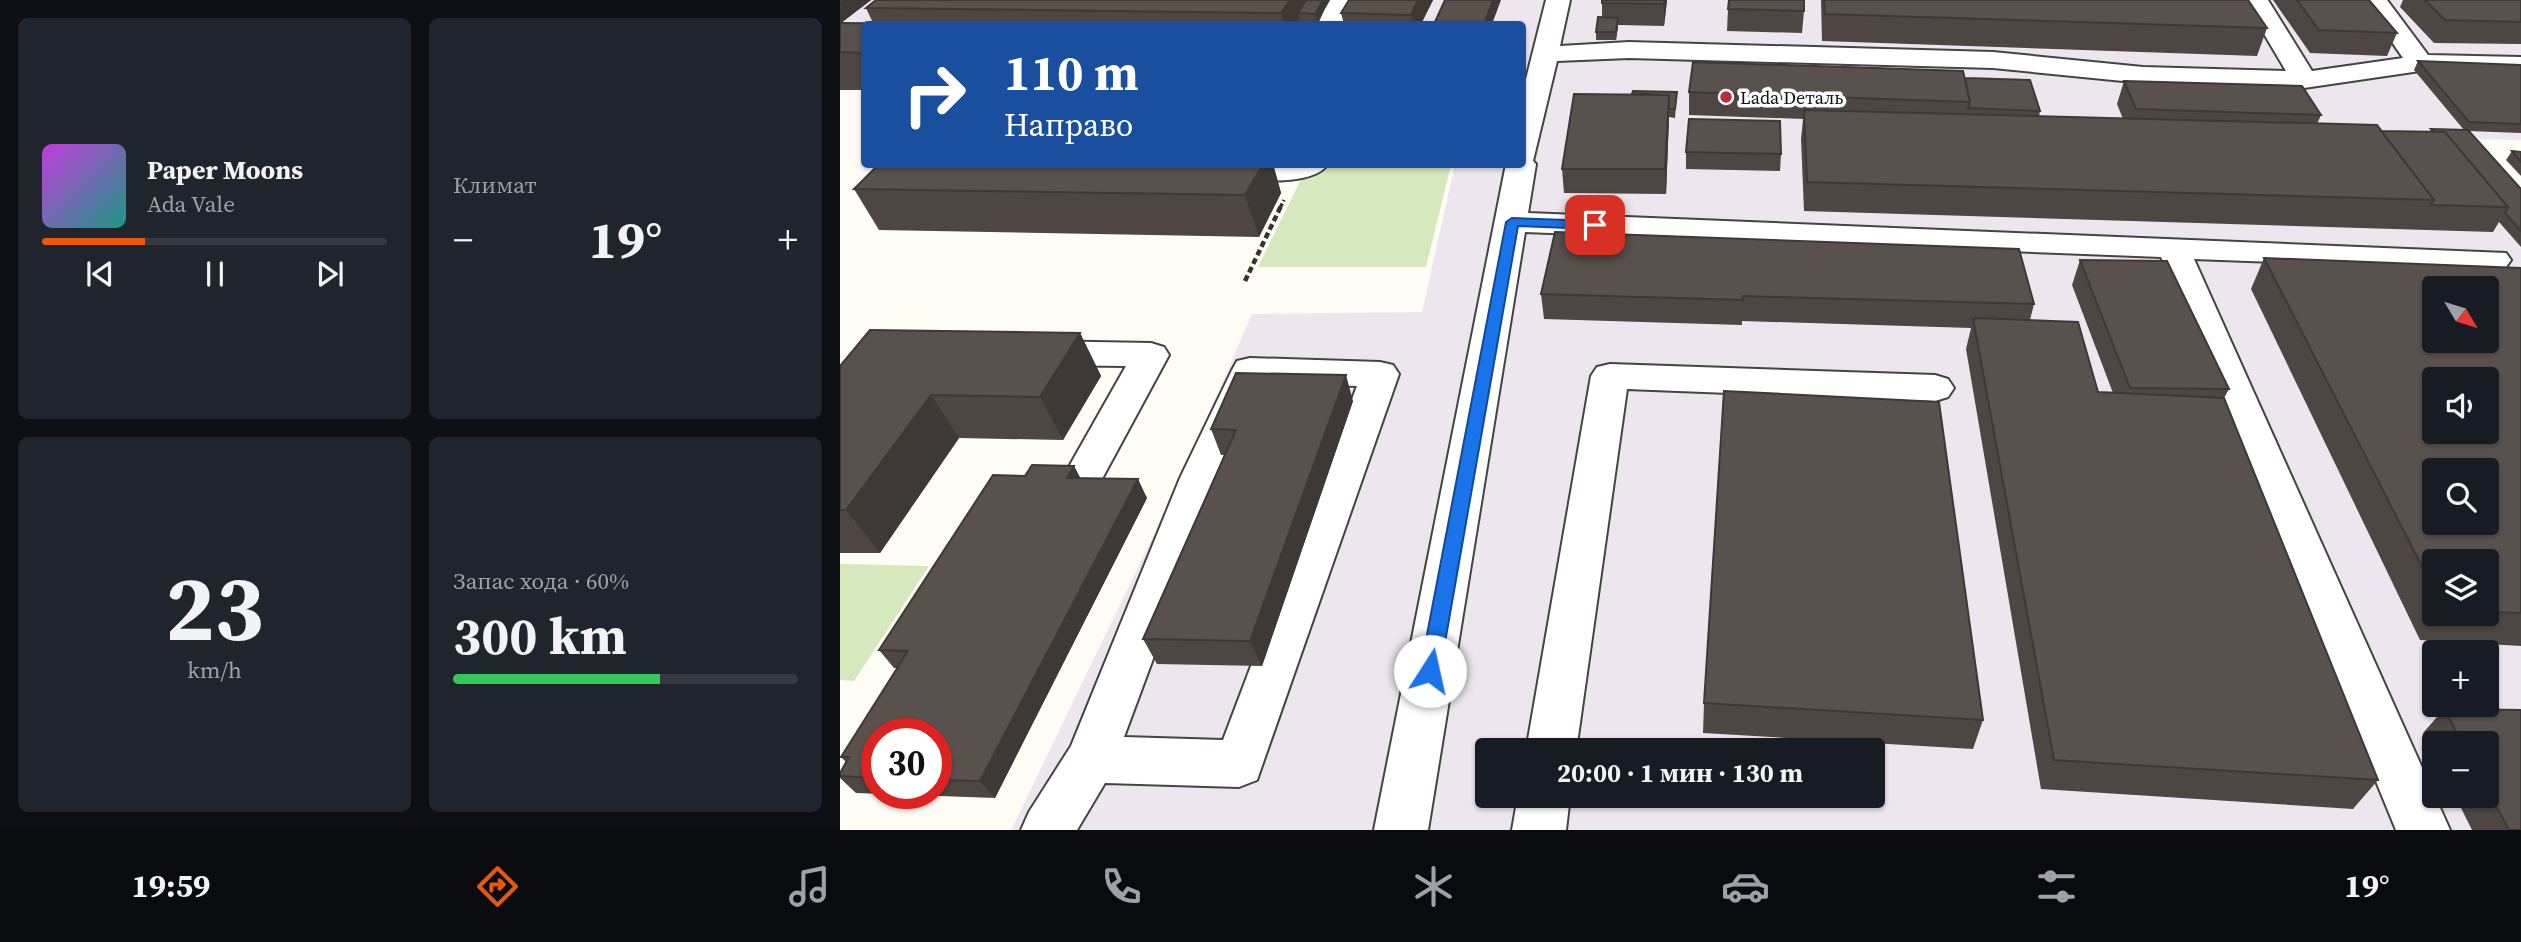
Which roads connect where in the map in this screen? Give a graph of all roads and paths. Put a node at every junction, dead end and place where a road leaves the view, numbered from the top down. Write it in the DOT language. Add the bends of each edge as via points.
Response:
graph roads {
  1 [pos="1341,0"];
  2 [pos="1559,0"];
  3 [pos="2256,0"];
  4 [pos="2375,0"];
  5 [pos="1331,21"];
  6 [pos="1548,54"];
  7 [pos="2420,63"];
  8 [pos="2521,65"];
  9 [pos="2304,80"];
  10 [pos="1526,140"];
  11 [pos="1305,168"];
  12 [pos="1520,168"];
  13 [pos="1200,170"];
  14 [pos="1512,222"];
  15 [pos="2173,248"];
  16 [pos="2494,260"];
  17 [pos="1245,281"];
  18 [pos="1004,352"];
  19 [pos="1935,388"];
  20 [pos="1082,479"];
  21 [pos="1553,738"];
  22 [pos="1091,759"];
  23 [pos="1542,808"];
  24 [pos="1048,830"];
  25 [pos="1401,830"];
  26 [pos="1539,830"];
  27 [pos="2423,830"];
  1 -- 5 [label="street"];
  2 -- 6 [label="street"];
  3 -- 9 [label="street"];
  4 -- 7 [label="street"];
  6 -- 9 [label="street" via="1629,50 1993,60 2143,75"];
  6 -- 10 [label="street"];
  7 -- 8 [label="street"];
  7 -- 9 [label="street"];
  11 -- 13 [label="street"];
  11 -- 17 [label="path"];
  12 -- 14 [label="street"];
  14 -- 15 [label="street"];
  14 -- 25 [label="street"];
  15 -- 16 [label="street"];
  15 -- 27 [label="street"];
  18 -- 20 [label="street" via="1152,355"];
  19 -- 21 [label="street" via="1610,376"];
  22 -- 22 [label="street" via="1200,478 1250,370 1380,374 1240,764"];
  22 -- 24 [label="street"];
  23 -- 26 [label="street"];
}
